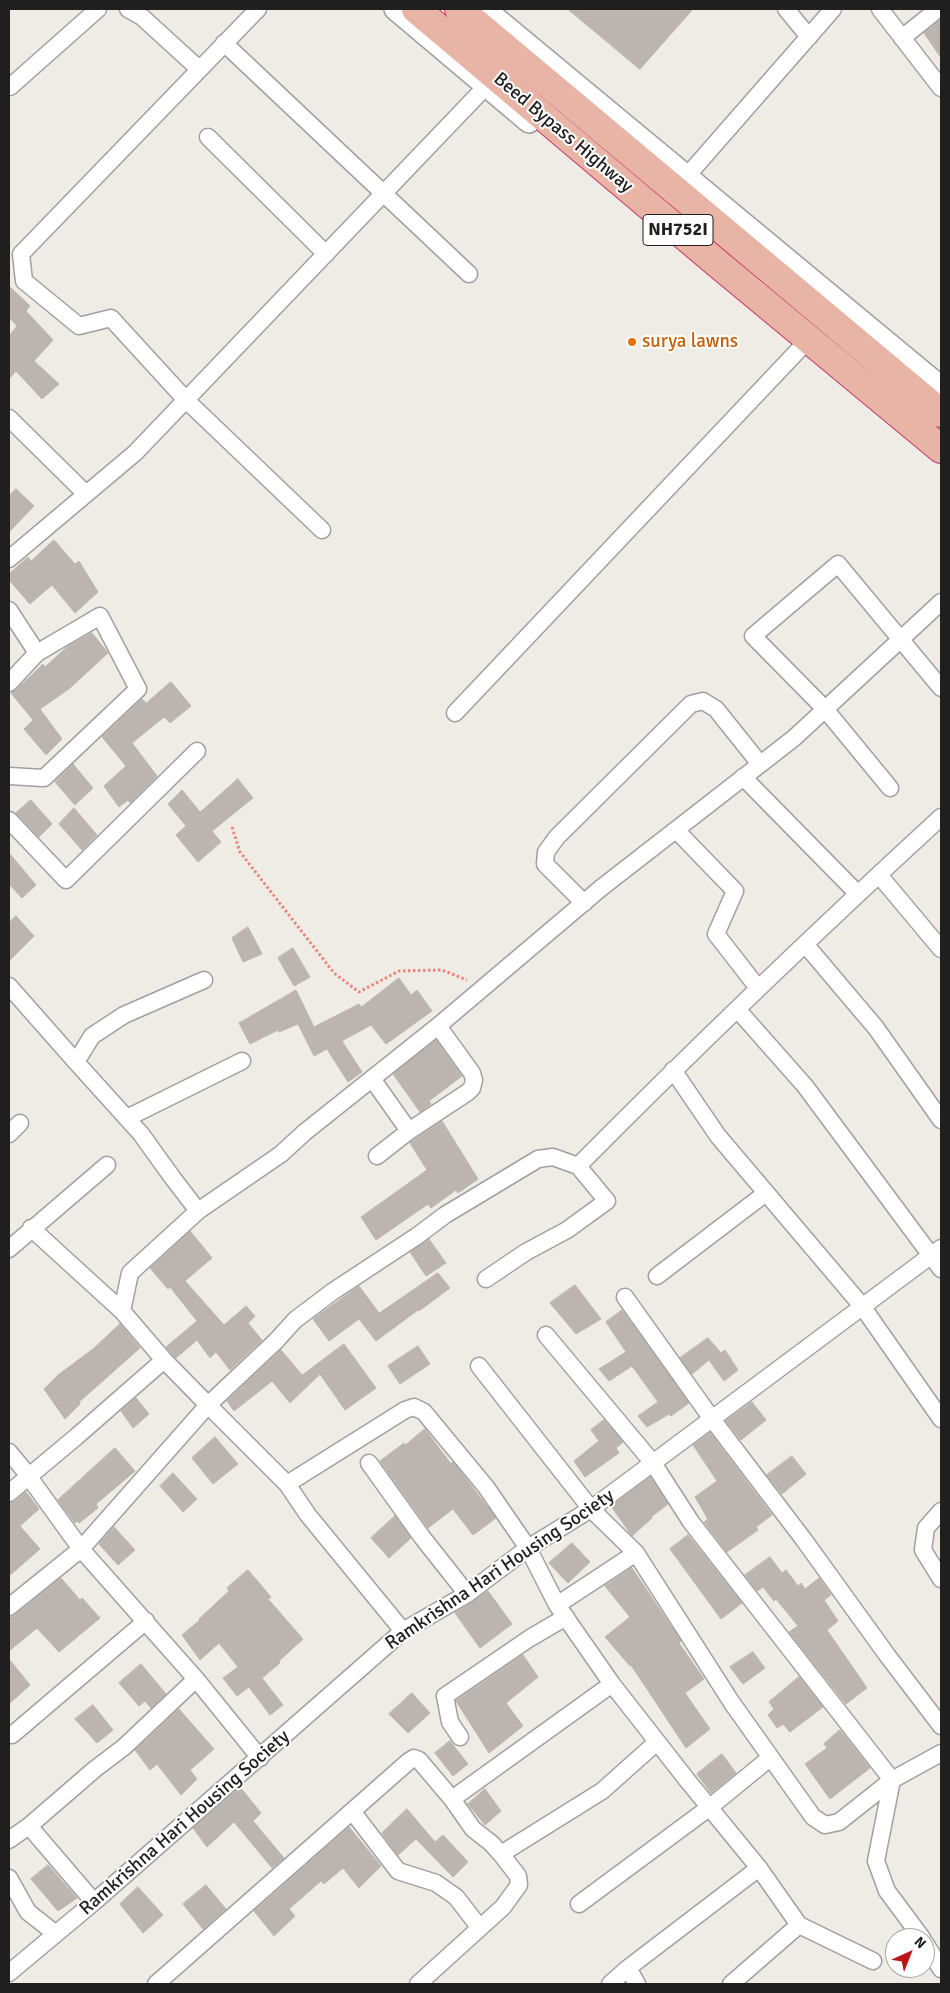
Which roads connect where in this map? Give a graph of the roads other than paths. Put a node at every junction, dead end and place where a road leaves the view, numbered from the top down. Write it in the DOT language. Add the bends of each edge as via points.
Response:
graph roads {
  1 [pos="98,9"];
  2 [pos="128,9"];
  3 [pos="258,9"];
  4 [pos="396,9"];
  5 [pos="416,9"];
  6 [pos="459,9"];
  7 [pos="485,9"];
  8 [pos="786,9"];
  9 [pos="833,9"];
  10 [pos="880,9"];
  11 [pos="938,9"];
  12 [pos="809,36"];
  13 [pos="902,38"];
  14 [pos="224,43"];
  15 [pos="199,69"];
  16 [pos="490,82"];
  17 [pos="10,87"];
  18 [pos="941,88"];
  19 [pos="208,137"];
  20 [pos="681,182"];
  21 [pos="384,194"];
  22 [pos="20,254"];
  23 [pos="326,254"];
  24 [pos="9,266"];
  25 [pos="469,274"];
  26 [pos="804,344"];
  27 [pos="941,388"];
  28 [pos="186,400"];
  29 [pos="941,413"];
  30 [pos="9,418"];
  31 [pos="941,449"];
  32 [pos="941,463"];
  33 [pos="86,494"];
  34 [pos="322,530"];
  35 [pos="9,558"];
  36 [pos="941,602"];
  37 [pos="9,610"];
  38 [pos="901,640"];
  39 [pos="37,653"];
  40 [pos="9,683"];
  41 [pos="941,688"];
  42 [pos="825,709"];
  43 [pos="455,713"];
  44 [pos="197,751"];
  45 [pos="760,764"];
  46 [pos="9,776"];
  47 [pos="743,777"];
  48 [pos="890,788"];
  49 [pos="9,820"];
  50 [pos="939,824"];
  51 [pos="676,830"];
  52 [pos="879,875"];
  53 [pos="858,894"];
  54 [pos="584,903"];
  55 [pos="804,944"];
  56 [pos="941,949"];
  57 [pos="204,980"];
  58 [pos="9,986"];
  59 [pos="758,988"];
  60 [pos="737,1009"];
  61 [pos="438,1026"];
  62 [pos="242,1061"];
  63 [pos="76,1062"];
  64 [pos="674,1070"];
  65 [pos="372,1080"];
  66 [pos="127,1118"];
  67 [pos="941,1120"];
  68 [pos="409,1131"];
  69 [pos="377,1156"];
  70 [pos="107,1165"];
  71 [pos="578,1166"];
  72 [pos="766,1193"];
  73 [pos="198,1211"];
  74 [pos="31,1228"];
  75 [pos="9,1249"];
  76 [pos="936,1252"];
  77 [pos="941,1270"];
  78 [pos="657,1276"];
  79 [pos="486,1279"];
  80 [pos="625,1297"];
  81 [pos="862,1306"];
  82 [pos="122,1311"];
  83 [pos="546,1335"];
  84 [pos="164,1360"];
  85 [pos="479,1366"];
  86 [pos="208,1405"];
  87 [pos="712,1419"];
  88 [pos="941,1419"];
  89 [pos="9,1452"];
  90 [pos="369,1463"];
  91 [pos="653,1463"];
  92 [pos="29,1476"];
  93 [pos="287,1484"];
  94 [pos="9,1493"];
  95 [pos="591,1509"];
  96 [pos="941,1511"];
  97 [pos="528,1548"];
  98 [pos="82,1549"];
  99 [pos="636,1553"];
  100 [pos="941,1579"];
  101 [pos="466,1594"];
  102 [pos="9,1607"];
  103 [pos="562,1611"];
  104 [pos="146,1620"];
  105 [pos="404,1631"];
  106 [pos="196,1679"];
  107 [pos="612,1684"];
  108 [pos="941,1726"];
  109 [pos="12,1735"];
  110 [pos="460,1737"];
  111 [pos="657,1742"];
  112 [pos="941,1753"];
  113 [pos="260,1758"];
  114 [pos="770,1758"];
  115 [pos="892,1780"];
  116 [pos="452,1799"];
  117 [pos="710,1808"];
  118 [pos="352,1811"];
  119 [pos="29,1826"];
  120 [pos="9,1840"];
  121 [pos="501,1854"];
  122 [pos="759,1868"];
  123 [pos="9,1878"];
  124 [pos="94,1902"];
  125 [pos="579,1904"];
  126 [pos="799,1925"];
  127 [pos="480,1928"];
  128 [pos="914,1928"];
  129 [pos="56,1934"];
  130 [pos="872,1961"];
  131 [pos="628,1968"];
  132 [pos="9,1973"];
  133 [pos="156,1984"];
  134 [pos="418,1984"];
  135 [pos="610,1984"];
  136 [pos="637,1984"];
  137 [pos="731,1984"];
  1 -- 17 [label="street"];
  2 -- 15 [label="street" via="142,17"];
  3 -- 14 [label="street"];
  4 -- 16 [label="street"];
  5 -- 16 [label="highway, Beed Bypass Highway / NH752I"];
  6 -- 20 [label="highway, Beed Bypass Highway / NH752I"];
  7 -- 20 [label="street"];
  8 -- 12 [label="street"];
  9 -- 12 [label="street"];
  10 -- 13 [label="street"];
  11 -- 13 [label="street"];
  12 -- 20 [label="street"];
  13 -- 18 [label="street"];
  14 -- 15 [label="street"];
  14 -- 21 [label="street"];
  15 -- 22 [label="street"];
  16 -- 21 [label="street"];
  16 -- 26 [label="highway, Beed Bypass Highway / NH752I"];
  19 -- 23 [label="street"];
  20 -- 27 [label="street"];
  20 -- 29 [label="highway, Beed Bypass Highway / NH752I"];
  21 -- 23 [label="street"];
  21 -- 25 [label="street"];
  22 -- 24 [label="street"];
  22 -- 28 [label="street" via="24,281 79,326 111,318"];
  23 -- 28 [label="street"];
  26 -- 31 [label="highway, Beed Bypass Highway / NH752I"];
  26 -- 32 [label="street"];
  26 -- 43 [label="street"];
  28 -- 33 [label="street" via="135,453"];
  28 -- 34 [label="street"];
  30 -- 33 [label="street"];
  33 -- 35 [label="street"];
  36 -- 38 [label="street"];
  37 -- 39 [label="street"];
  38 -- 41 [label="street"];
  38 -- 42 [label="street"];
  38 -- 42 [label="street" via="838,564 753,636"];
  39 -- 40 [label="street"];
  39 -- 46 [label="street" via="100,616 138,689 44,778"];
  42 -- 45 [label="street"];
  42 -- 48 [label="street"];
  44 -- 49 [label="street" via="66,880"];
  45 -- 47 [label="street"];
  45 -- 54 [label="street" via="716,709 703,700 691,704 557,837 546,852 545,864"];
  47 -- 51 [label="street"];
  47 -- 53 [label="street"];
  50 -- 52 [label="street"];
  51 -- 54 [label="street"];
  51 -- 59 [label="street" via="735,891 716,934"];
  52 -- 53 [label="street"];
  52 -- 56 [label="street"];
  53 -- 55 [label="street"];
  54 -- 61 [label="street"];
  55 -- 59 [label="street"];
  55 -- 67 [label="street" via="876,1028"];
  57 -- 63 [label="street" via="124,1015 92,1036"];
  58 -- 63 [label="street"];
  59 -- 60 [label="street"];
  60 -- 64 [label="street"];
  60 -- 76 [label="street" via="805,1086"];
  61 -- 65 [label="street"];
  61 -- 68 [label="street" via="472,1073 472,1088"];
  62 -- 66 [label="street"];
  63 -- 66 [label="street"];
  64 -- 71 [label="street"];
  64 -- 72 [label="street" via="718,1136"];
  65 -- 68 [label="street"];
  65 -- 73 [label="street" via="281,1154"];
  66 -- 73 [label="street"];
  68 -- 69 [label="street"];
  70 -- 74 [label="street"];
  71 -- 79 [label="street" via="607,1201"];
  71 -- 86 [label="street" via="553,1157 538,1159 445,1215 295,1320"];
  72 -- 78 [label="street"];
  72 -- 81 [label="street"];
  73 -- 82 [label="street" via="130,1272"];
  74 -- 75 [label="street"];
  74 -- 82 [label="street"];
  76 -- 77 [label="street"];
  76 -- 81 [label="street, Ramkrishna Hari Housing Society"];
  80 -- 87 [label="street"];
  81 -- 87 [label="street, Ramkrishna Hari Housing Society"];
  81 -- 88 [label="street"];
  82 -- 84 [label="street"];
  83 -- 91 [label="street"];
  84 -- 86 [label="street"];
  84 -- 92 [label="street"];
  85 -- 95 [label="street"];
  86 -- 93 [label="street"];
  86 -- 98 [label="street"];
  87 -- 91 [label="street, Ramkrishna Hari Housing Society"];
  87 -- 108 [label="street"];
  89 -- 92 [label="street"];
  90 -- 101 [label="street"];
  91 -- 95 [label="street, Ramkrishna Hari Housing Society"];
  91 -- 115 [label="street" via="691,1522"];
  92 -- 94 [label="street"];
  92 -- 98 [label="street"];
  93 -- 97 [label="street" via="414,1407 434,1423 486,1487"];
  93 -- 105 [label="street" via="308,1515"];
  95 -- 97 [label="street, Ramkrishna Hari Housing Society"];
  95 -- 99 [label="street"];
  96 -- 100 [label="street" via="926,1528 923,1550"];
  97 -- 101 [label="street, Ramkrishna Hari Housing Society"];
  97 -- 103 [label="street"];
  98 -- 102 [label="street"];
  98 -- 104 [label="street"];
  99 -- 103 [label="street"];
  99 -- 114 [label="street"];
  101 -- 105 [label="street, Ramkrishna Hari Housing Society"];
  103 -- 107 [label="street"];
  103 -- 110 [label="street" via="530,1638 445,1696 450,1722"];
  104 -- 106 [label="street"];
  104 -- 109 [label="street"];
  105 -- 113 [label="street, Ramkrishna Hari Housing Society"];
  106 -- 113 [label="street"];
  106 -- 119 [label="street" via="124,1747"];
  107 -- 111 [label="street"];
  107 -- 116 [label="street"];
  111 -- 117 [label="street"];
  111 -- 121 [label="street" via="602,1791"];
  112 -- 115 [label="street"];
  113 -- 124 [label="street, Ramkrishna Hari Housing Society"];
  114 -- 115 [label="street" via="813,1817 825,1825 839,1822"];
  114 -- 117 [label="street"];
  115 -- 128 [label="street" via="876,1861 887,1892"];
  116 -- 118 [label="street" via="414,1758"];
  116 -- 121 [label="street" via="472,1829"];
  117 -- 122 [label="street"];
  117 -- 125 [label="street"];
  118 -- 127 [label="street" via="398,1871 436,1883 456,1897"];
  118 -- 133 [label="street"];
  119 -- 120 [label="street"];
  119 -- 124 [label="street"];
  121 -- 127 [label="street" via="518,1876 519,1884 503,1907"];
  122 -- 126 [label="street"];
  122 -- 131 [label="street"];
  123 -- 129 [label="street" via="28,1912"];
  124 -- 129 [label="street, Ramkrishna Hari Housing Society"];
  126 -- 130 [label="street"];
  126 -- 137 [label="street"];
  127 -- 134 [label="street"];
  129 -- 132 [label="street, Ramkrishna Hari Housing Society"];
  131 -- 135 [label="street"];
  131 -- 136 [label="street"];
}
